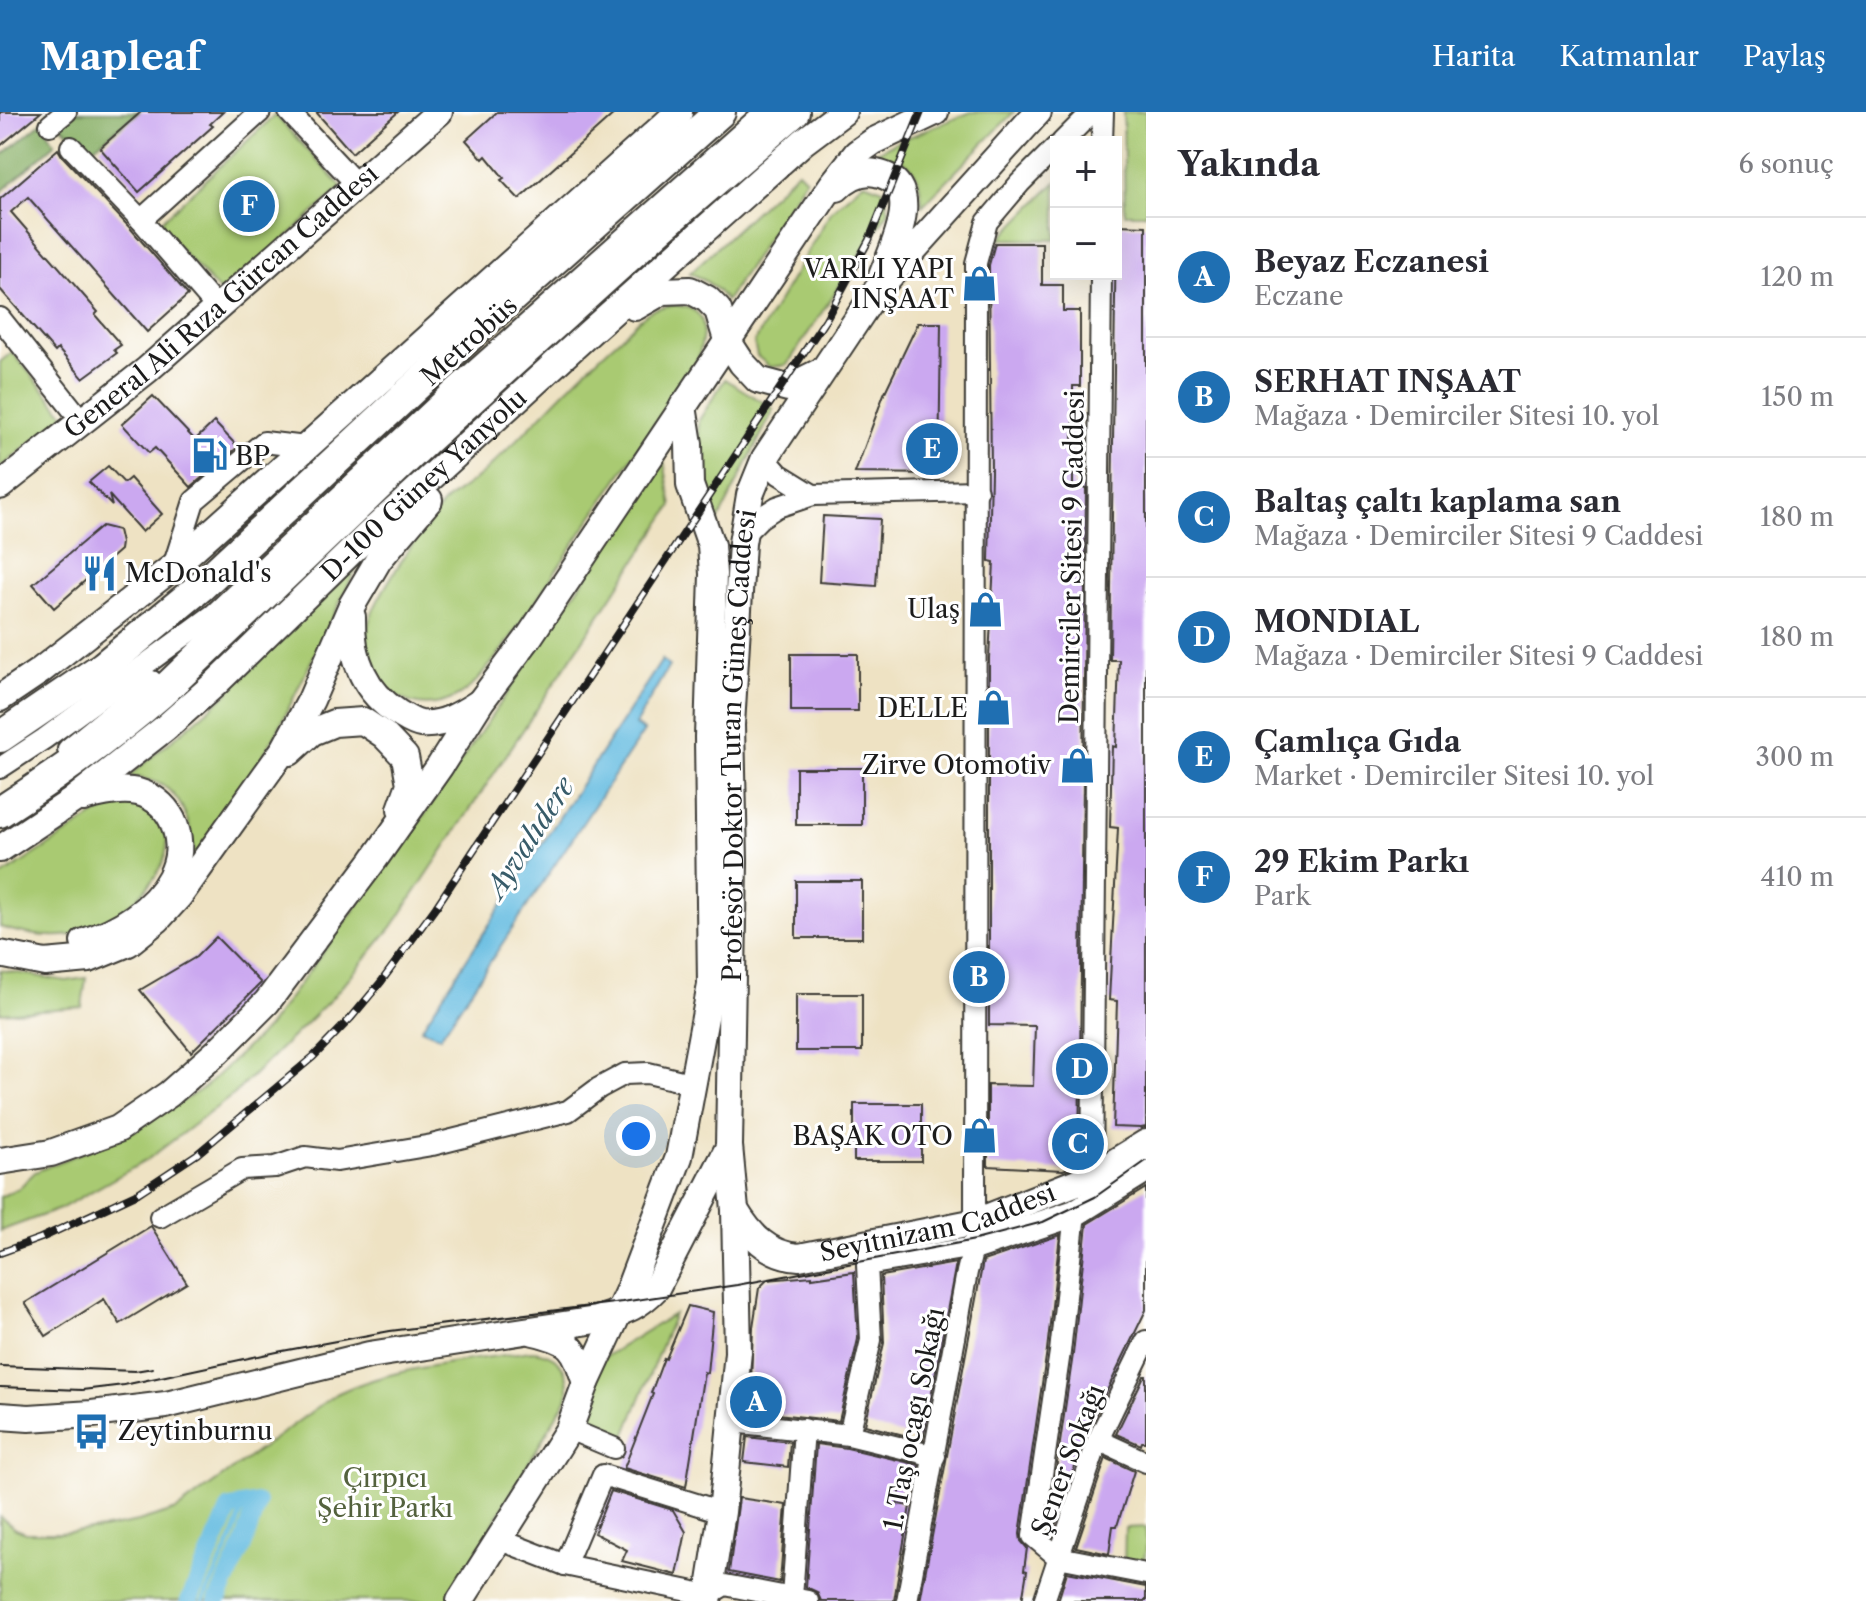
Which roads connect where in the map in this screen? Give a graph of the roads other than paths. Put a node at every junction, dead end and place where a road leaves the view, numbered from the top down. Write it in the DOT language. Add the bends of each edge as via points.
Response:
graph roads {
  1 [pos="260,112"];
  2 [pos="289,112"];
  3 [pos="439,112"];
  4 [pos="679,112"];
  5 [pos="720,112"];
  6 [pos="765,112"];
  7 [pos="794,112"];
  8 [pos="843,112"];
  9 [pos="935,112"];
  10 [pos="1038,112"];
  11 [pos="1092,112"];
  12 [pos="1103,112"];
  13 [pos="1068,136"];
  14 [pos="1102,136"];
  15 [pos="71,147"];
  16 [pos="1050,154"];
  17 [pos="358,186"];
  18 [pos="813,214"];
  19 [pos="141,220"];
  20 [pos="1101,280"];
  21 [pos="877,290"];
  22 [pos="217,308"];
  23 [pos="4,332"];
  24 [pos="590,332"];
  25 [pos="727,340"];
  26 [pos="824,369"];
  27 [pos="683,406"];
  28 [pos="81,420"];
  29 [pos="479,434"];
  30 [pos="765,458"];
  31 [pos="0,486"];
  32 [pos="977,491"];
  33 [pos="813,495"];
  34 [pos="743,535"];
  35 [pos="352,605"];
  36 [pos="214,614"];
  37 [pos="40,671"];
  38 [pos="0,686"];
  39 [pos="0,698"];
  40 [pos="481,701"];
  41 [pos="0,737"];
  42 [pos="0,768"];
  43 [pos="270,770"];
  44 [pos="0,795"];
  45 [pos="72,801"];
  46 [pos="0,812"];
  47 [pos="0,849"];
  48 [pos="373,861"];
  49 [pos="0,939"];
  50 [pos="0,954"];
  51 [pos="694,1084"];
  52 [pos="1146,1143"];
  53 [pos="724,1156"];
  54 [pos="679,1157"];
  55 [pos="0,1161"];
  56 [pos="1146,1169"];
  57 [pos="1092,1176"];
  58 [pos="735,1210"];
  59 [pos="1075,1213"];
  60 [pos="160,1217"];
  61 [pos="975,1234"];
  62 [pos="617,1313"];
  63 [pos="527,1331"];
  64 [pos="1146,1341"];
  65 [pos="1140,1365"];
  66 [pos="586,1383"];
  67 [pos="0,1416"];
  68 [pos="732,1422"];
  69 [pos="569,1429"];
  70 [pos="804,1429"];
  71 [pos="849,1435"];
  72 [pos="1098,1440"];
  73 [pos="614,1448"];
  74 [pos="935,1456"];
  75 [pos="1146,1462"];
  76 [pos="722,1512"];
  77 [pos="498,1539"];
  78 [pos="1058,1557"];
  79 [pos="565,1565"];
  80 [pos="1146,1574"];
  81 [pos="708,1598"];
  82 [pos="800,1599"];
  83 [pos="460,1601"];
  84 [pos="907,1601"];
  85 [pos="1044,1601"];
  1 -- 19 [label="street"];
  2 -- 17 [label="street"];
  3 -- 17 [label="main road, General Ali Rıza Gürcan Caddesi"];
  4 -- 37 [label="main road" via="173,567"];
  5 -- 41 [label="highway" via="199,588 103,667"];
  6 -- 36 [label="street, Metrobüs" via="452,391"];
  7 -- 46 [label="highway" via="425,441 160,694"];
  8 -- 24 [label="main road, D-100 Güney Yanyolu"];
  9 -- 18 [label="main road" via="857,153"];
  10 -- 21 [label="main road"];
  11 -- 13 [label="street"];
  12 -- 14 [label="street"];
  15 -- 19 [label="street"];
  16 -- 32 [label="street, 1. Taş ocagı Sokağı" via="987,222 976,263"];
  17 -- 22 [label="main road, General Ali Rıza Gürcan Caddesi"];
  18 -- 21 [label="main road" via="858,173 883,175 897,185 904,210"];
  18 -- 25 [label="main road"];
  19 -- 22 [label="street"];
  20 -- 57 [label="street, Demirciler Sitesi 9 Caddesi"];
  21 -- 26 [label="main road, Profesör Doktor Turan Güneş Caddesi"];
  22 -- 28 [label="main road, General Ali Rıza Gürcan Caddesi"];
  23 -- 28 [label="street"];
  24 -- 25 [label="main road" via="663,291 690,290 718,310"];
  24 -- 29 [label="main road, D-100 Güney Yanyolu"];
  25 -- 26 [label="main road" via="758,380 773,385 788,388"];
  25 -- 27 [label="main road"];
  26 -- 30 [label="main road, Profesör Doktor Turan Güneş Caddesi"];
  27 -- 40 [label="main road"];
  27 -- 51 [label="main road" via="690,485 711,545 713,574 708,737 711,985"];
  28 -- 31 [label="main road, General Ali Rıza Gürcan Caddesi"];
  29 -- 35 [label="main road" via="462,466 379,559"];
  29 -- 45 [label="main road, D-100 Güney Yanyolu" via="216,683"];
  30 -- 33 [label="street"];
  30 -- 34 [label="main road, Profesör Doktor Turan Güneş Caddesi" via="750,495"];
  32 -- 33 [label="street"];
  32 -- 61 [label="street, 1. Taş ocagı Sokağı"];
  33 -- 34 [label="street" via="777,507"];
  34 -- 53 [label="main road, Profesör Doktor Turan Güneş Caddesi" via="731,725 734,861"];
  35 -- 40 [label="main road" via="353,647 361,676 389,707 420,724 458,717"];
  35 -- 43 [label="main road" via="311,700"];
  36 -- 42 [label="street, Metrobüs"];
  36 -- 44 [label="street, Metrobüs" via="197,638 143,689"];
  37 -- 38 [label="main road"];
  37 -- 39 [label="main road"];
  40 -- 48 [label="main road"];
  43 -- 48 [label="main road" via="312,732 334,723 363,721 384,735 405,757 410,784"];
  43 -- 50 [label="main road" via="179,896 128,943 67,962"];
  45 -- 47 [label="main road, D-100 Güney Yanyolu"];
  45 -- 49 [label="main road" via="108,791 135,791 164,806 179,845 170,880 140,914 93,939 61,946"];
  48 -- 55 [label="main road" via="267,1002 169,1094 118,1129 51,1153"];
  51 -- 54 [label="main road"];
  51 -- 60 [label="street" via="648,1073 625,1074 568,1111 447,1142 337,1161 305,1157 275,1167 242,1169"];
  52 -- 57 [label="main road, Seyitnizam Caddesi"];
  53 -- 54 [label="main road" via="706,1175 697,1174"];
  53 -- 58 [label="main road, Profesör Doktor Turan Güneş Caddesi"];
  53 -- 62 [label="main road" via="656,1288 640,1305"];
  54 -- 62 [label="main road"];
  56 -- 59 [label="main road, Seyitnizam Caddesi"];
  57 -- 61 [label="main road, Seyitnizam Caddesi"];
  58 -- 61 [label="main road, Seyitnizam Caddesi" via="750,1234 787,1256"];
  58 -- 68 [label="main road" via="738,1352"];
  59 -- 61 [label="main road, Seyitnizam Caddesi"];
  59 -- 78 [label="street" via="1033,1536"];
  61 -- 71 [label="street" via="867,1265 871,1340"];
  61 -- 74 [label="street, 1. Taş ocagı Sokağı"];
  62 -- 63 [label="main road"];
  62 -- 66 [label="main road"];
  63 -- 66 [label="main road" via="560,1338 573,1349"];
  63 -- 67 [label="main road" via="369,1355 166,1405 76,1415"];
  64 -- 65 [label="street, Şener Sokağı"];
  65 -- 72 [label="street, Şener Sokağı"];
  66 -- 69 [label="main road"];
  68 -- 70 [label="street"];
  68 -- 76 [label="main road"];
  69 -- 73 [label="street"];
  69 -- 77 [label="main road"];
  70 -- 71 [label="street"];
  70 -- 82 [label="street"];
  71 -- 74 [label="street"];
  72 -- 75 [label="street"];
  72 -- 78 [label="street, Şener Sokağı"];
  74 -- 84 [label="street, 1. Taş ocagı Sokağı"];
  76 -- 79 [label="street" via="603,1475"];
  76 -- 81 [label="main road"];
  77 -- 79 [label="street"];
  77 -- 83 [label="main road"];
  78 -- 80 [label="street"];
  78 -- 85 [label="street, Şener Sokağı"];
  79 -- 81 [label="street"];
  81 -- 82 [label="street" via="725,1585"];
}
